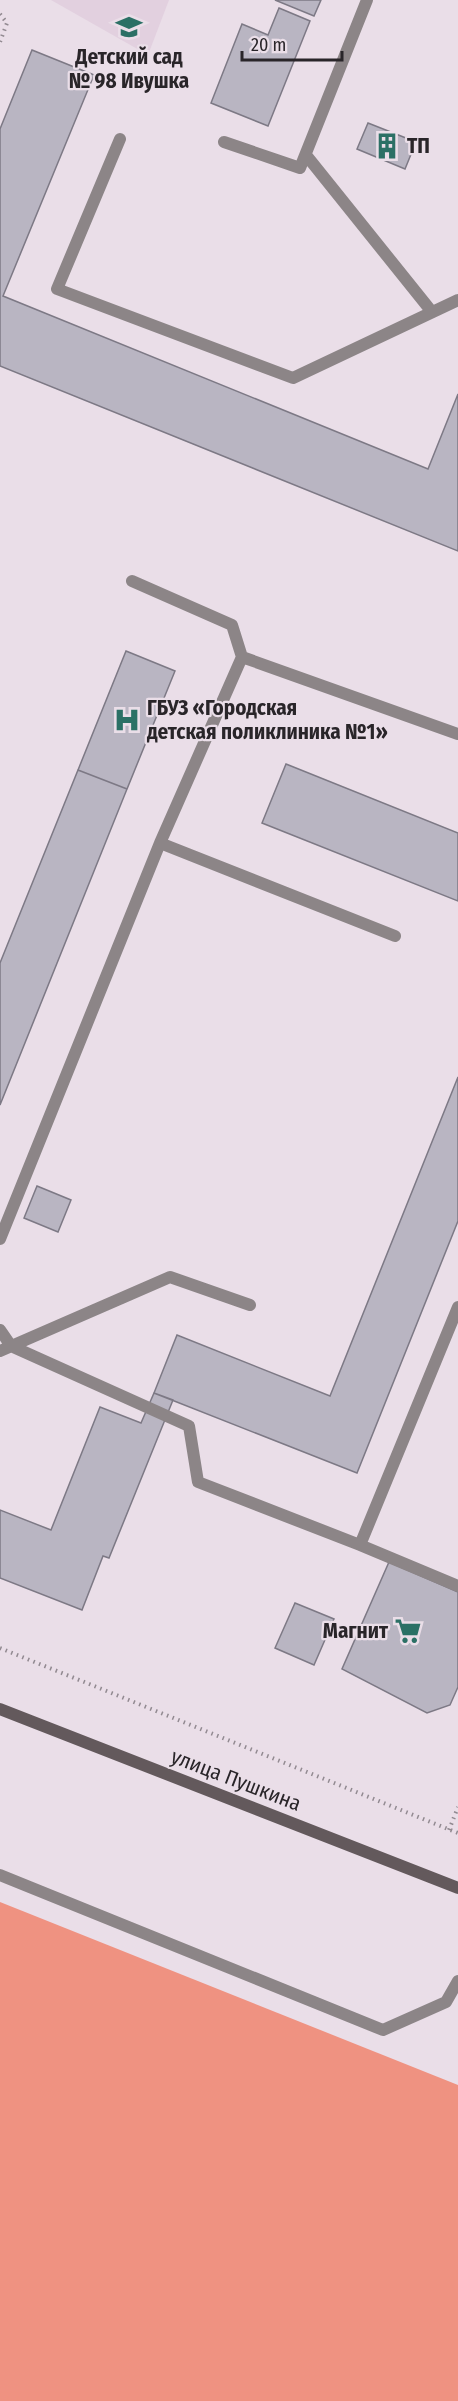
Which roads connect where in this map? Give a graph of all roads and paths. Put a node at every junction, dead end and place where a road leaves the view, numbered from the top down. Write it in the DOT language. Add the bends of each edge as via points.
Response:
graph roads {
  1 [pos="367,0"];
  2 [pos="0,14"];
  3 [pos="0,42"];
  4 [pos="120,139"];
  5 [pos="224,142"];
  6 [pos="306,155"];
  7 [pos="458,300"];
  8 [pos="432,312"];
  9 [pos="132,580"];
  10 [pos="242,657"];
  11 [pos="458,734"];
  12 [pos="160,843"];
  13 [pos="395,936"];
  14 [pos="0,1239"];
  15 [pos="249,1305"];
  16 [pos="458,1307"];
  17 [pos="0,1330"];
  18 [pos="5,1348"];
  19 [pos="360,1545"];
  20 [pos="458,1586"];
  21 [pos="0,1648"];
  22 [pos="0,1709"];
  23 [pos="458,1807"];
  24 [pos="449,1830"];
  25 [pos="458,1833"];
  26 [pos="0,1875"];
  27 [pos="458,1888"];
  28 [pos="458,1981"];
  1 -- 6 [label="lane"];
  2 -- 3 [label="path" via="7,23"];
  4 -- 8 [label="lane" via="57,289 293,378"];
  5 -- 6 [label="lane" via="300,168"];
  6 -- 8 [label="lane"];
  7 -- 8 [label="lane"];
  9 -- 10 [label="lane" via="232,625"];
  10 -- 11 [label="lane"];
  10 -- 12 [label="lane"];
  12 -- 13 [label="lane"];
  12 -- 14 [label="lane"];
  15 -- 18 [label="lane" via="170,1277"];
  16 -- 19 [label="lane"];
  17 -- 18 [label="lane"];
  18 -- 19 [label="lane" via="189,1426 198,1482"];
  19 -- 20 [label="lane"];
  21 -- 24 [label="path"];
  22 -- 27 [label="street, улица Пушкина"];
  23 -- 24 [label="path"];
  24 -- 25 [label="path"];
  26 -- 28 [label="lane" via="383,2030 446,2002"];
}
